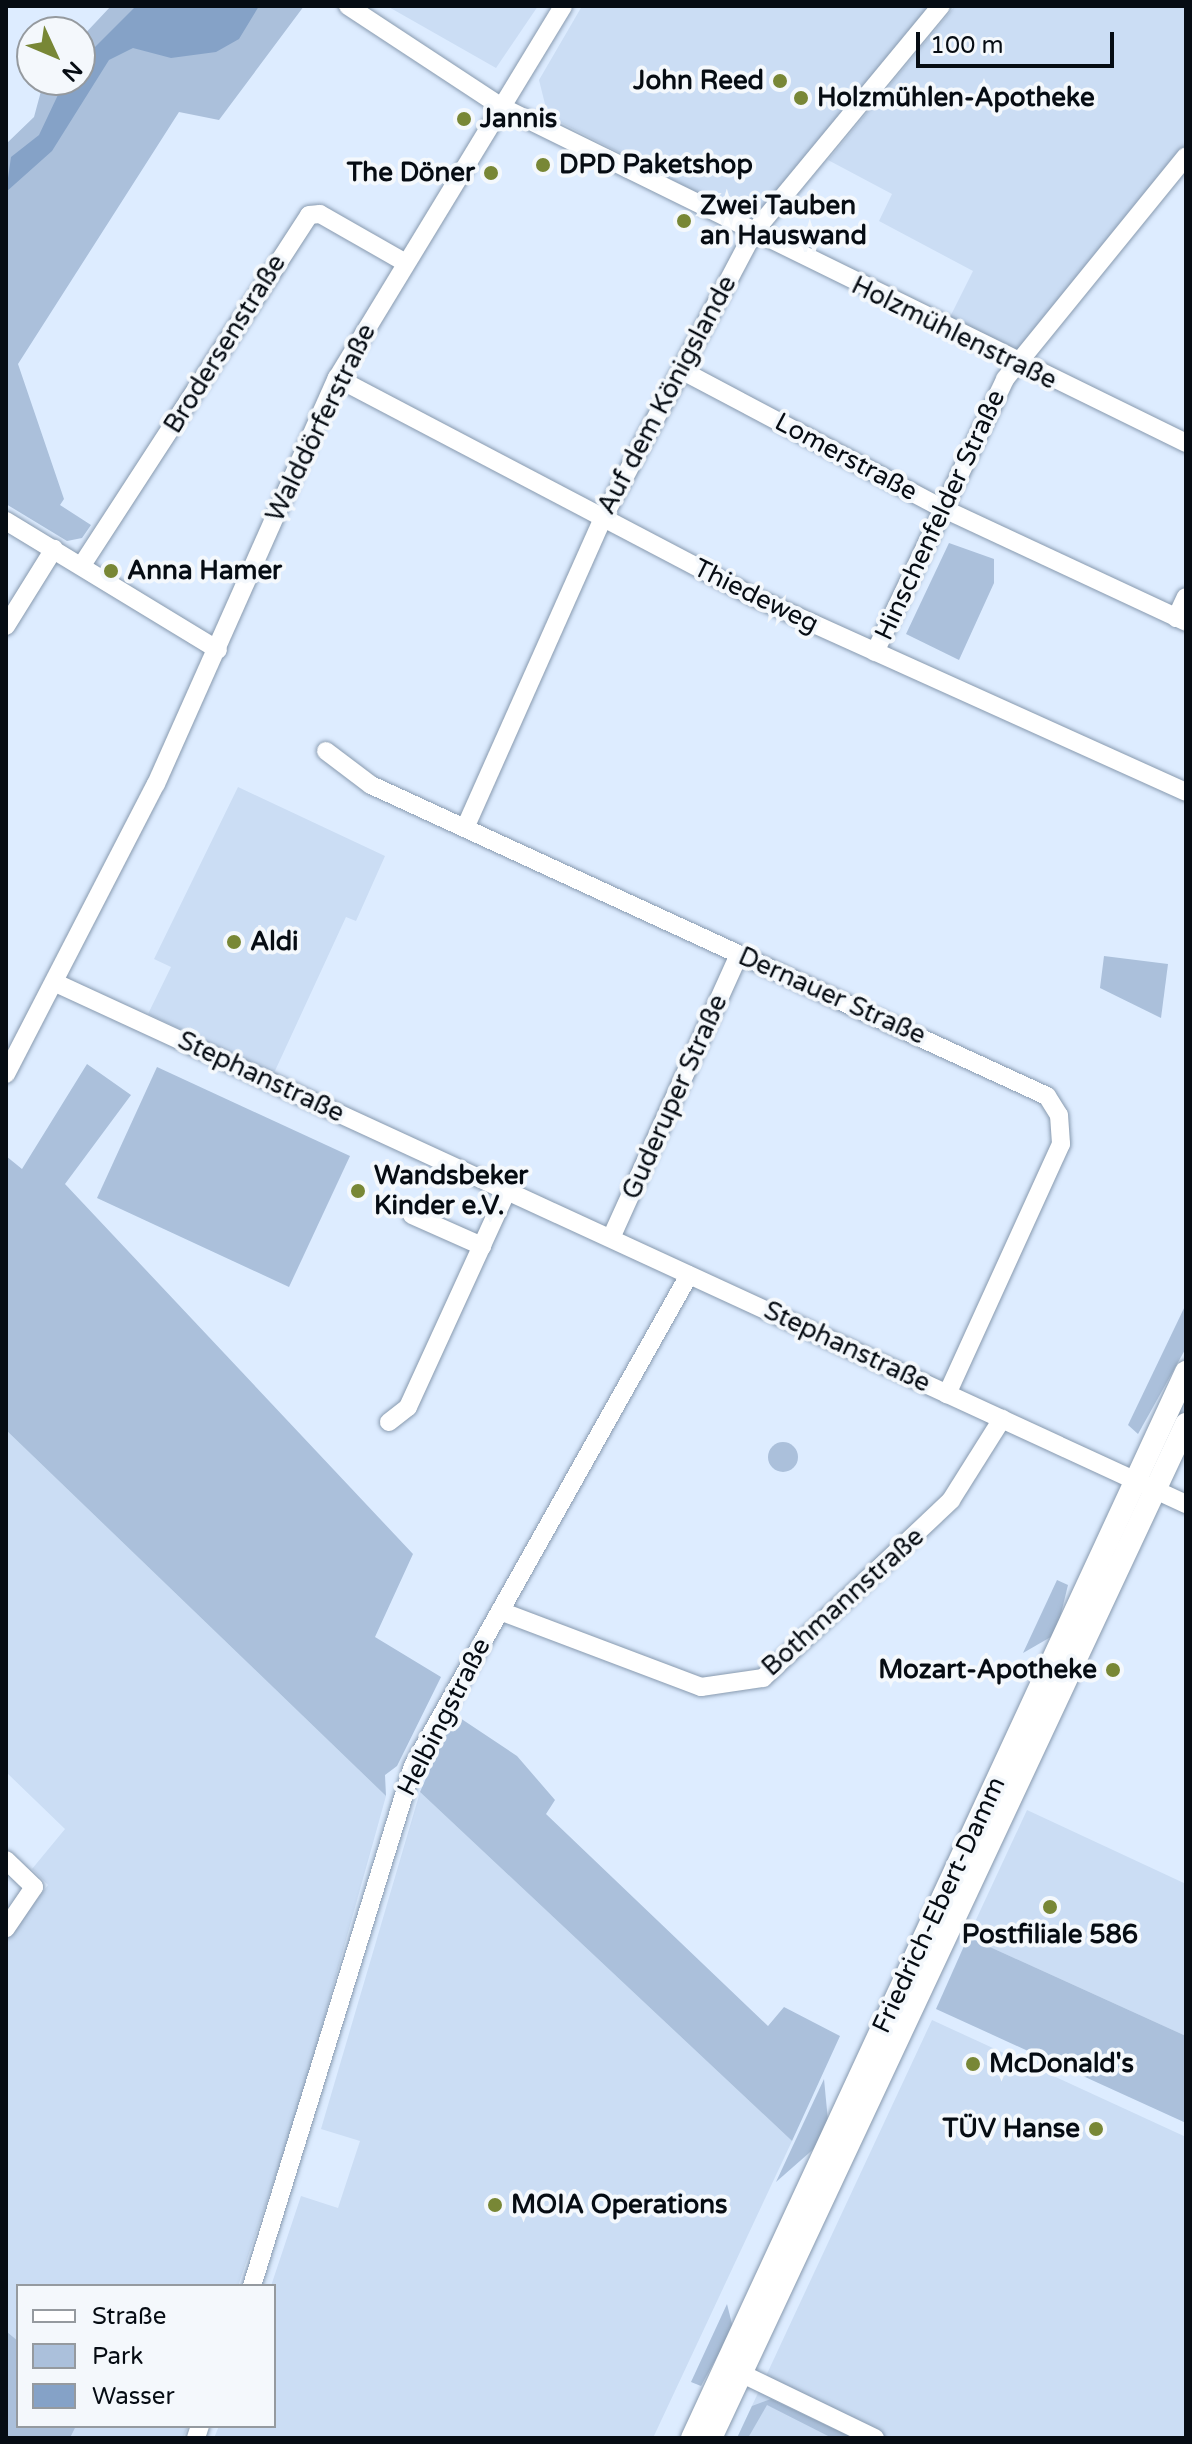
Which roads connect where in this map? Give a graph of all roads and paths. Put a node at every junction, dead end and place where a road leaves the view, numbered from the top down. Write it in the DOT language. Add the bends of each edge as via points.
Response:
graph roads {
  1 [pos="348,6"];
  2 [pos="563,6"];
  3 [pos="941,6"];
  4 [pos="502,107"];
  5 [pos="1186,156"];
  6 [pos="753,233"];
  7 [pos="404,262"];
  8 [pos="1017,365"];
  9 [pos="681,370"];
  10 [pos="337,378"];
  11 [pos="1186,443"];
  12 [pos="944,509"];
  13 [pos="602,520"];
  14 [pos="6,521"];
  15 [pos="54,549"];
  16 [pos="82,565"];
  17 [pos="1186,597"];
  18 [pos="1181,620"];
  19 [pos="6,626"];
  20 [pos="218,650"];
  21 [pos="875,652"];
  22 [pos="326,751"];
  23 [pos="1186,792"];
  24 [pos="465,828"];
  25 [pos="739,955"];
  26 [pos="58,984"];
  27 [pos="6,1074"];
  28 [pos="507,1191"];
  29 [pos="412,1215"];
  30 [pos="611,1238"];
  31 [pos="482,1246"];
  32 [pos="689,1275"];
  33 [pos="1186,1372"];
  34 [pos="947,1394"];
  35 [pos="1002,1419"];
  36 [pos="389,1422"];
  37 [pos="1186,1424"];
  38 [pos="1131,1478"];
  39 [pos="1155,1489"];
  40 [pos="1186,1504"];
  41 [pos="500,1611"];
  42 [pos="6,1860"];
  43 [pos="6,1928"];
  44 [pos="253,2284"];
  45 [pos="733,2369"];
  46 [pos="692,2438"];
  47 [pos="711,2438"];
  48 [pos="875,2438"];
  1 -- 4 [label="street, Holzmühlenstraße"];
  2 -- 4 [label="street, Walddörferstraße"];
  3 -- 6 [label="street, Auf dem Königslande"];
  4 -- 6 [label="street, Holzmühlenstraße"];
  4 -- 7 [label="street, Walddörferstraße"];
  5 -- 8 [label="street, Hinschenfelder Straße"];
  6 -- 8 [label="street, Holzmühlenstraße"];
  6 -- 9 [label="street, Auf dem Königslande"];
  7 -- 10 [label="street, Walddörferstraße"];
  7 -- 16 [label="street, Brodersenstraße" via="320,214 305,218"];
  8 -- 11 [label="street, Holzmühlenstraße"];
  8 -- 12 [label="street, Hinschenfelder Straße"];
  9 -- 12 [label="street, Lomerstraße"];
  9 -- 13 [label="street, Auf dem Königslande"];
  10 -- 13 [label="street, Thiedeweg"];
  10 -- 20 [label="street, Walddörferstraße"];
  12 -- 18 [label="street, Lomerstraße"];
  12 -- 21 [label="street, Hinschenfelder Straße"];
  13 -- 21 [label="street, Thiedeweg"];
  13 -- 24 [label="street, Auf dem Königslande"];
  14 -- 15 [label="street"];
  15 -- 16 [label="street"];
  15 -- 19 [label="street"];
  16 -- 20 [label="street"];
  17 -- 18 [label="street"];
  20 -- 26 [label="street, Walddörferstraße"];
  21 -- 23 [label="street, Thiedeweg"];
  22 -- 24 [label="street, Dernauer Straße" via="371,785"];
  24 -- 25 [label="street, Dernauer Straße"];
  25 -- 30 [label="street, Guderuper Straße"];
  25 -- 34 [label="street, Dernauer Straße" via="1026,1082 1056,1108 1058,1153"];
  26 -- 27 [label="street, Walddörferstraße"];
  26 -- 28 [label="street, Stephanstraße"];
  28 -- 30 [label="street, Stephanstraße"];
  28 -- 31 [label="street"];
  29 -- 31 [label="street"];
  30 -- 32 [label="street, Stephanstraße"];
  31 -- 36 [label="street" via="408,1407"];
  32 -- 34 [label="street, Stephanstraße"];
  32 -- 41 [label="street, Helbingstraße"];
  33 -- 38 [label="main road, Friedrich-Ebert-Damm"];
  34 -- 35 [label="street, Stephanstraße"];
  35 -- 38 [label="street, Stephanstraße"];
  35 -- 41 [label="street, Bothmannstraße" via="951,1500 763,1678 701,1687"];
  37 -- 39 [label="main road, Friedrich-Ebert-Damm"];
  38 -- 39 [label="street, Stephanstraße"];
  38 -- 45 [label="main road, Friedrich-Ebert-Damm" via="1080,1604"];
  39 -- 40 [label="street, Stephanstraße"];
  39 -- 45 [label="main road, Friedrich-Ebert-Damm"];
  41 -- 44 [label="street, Helbingstraße" via="404,1789"];
  42 -- 43 [label="street" via="34,1887"];
  45 -- 46 [label="main road, Friedrich-Ebert-Damm"];
  45 -- 47 [label="main road, Friedrich-Ebert-Damm"];
  45 -- 48 [label="street"];
}
